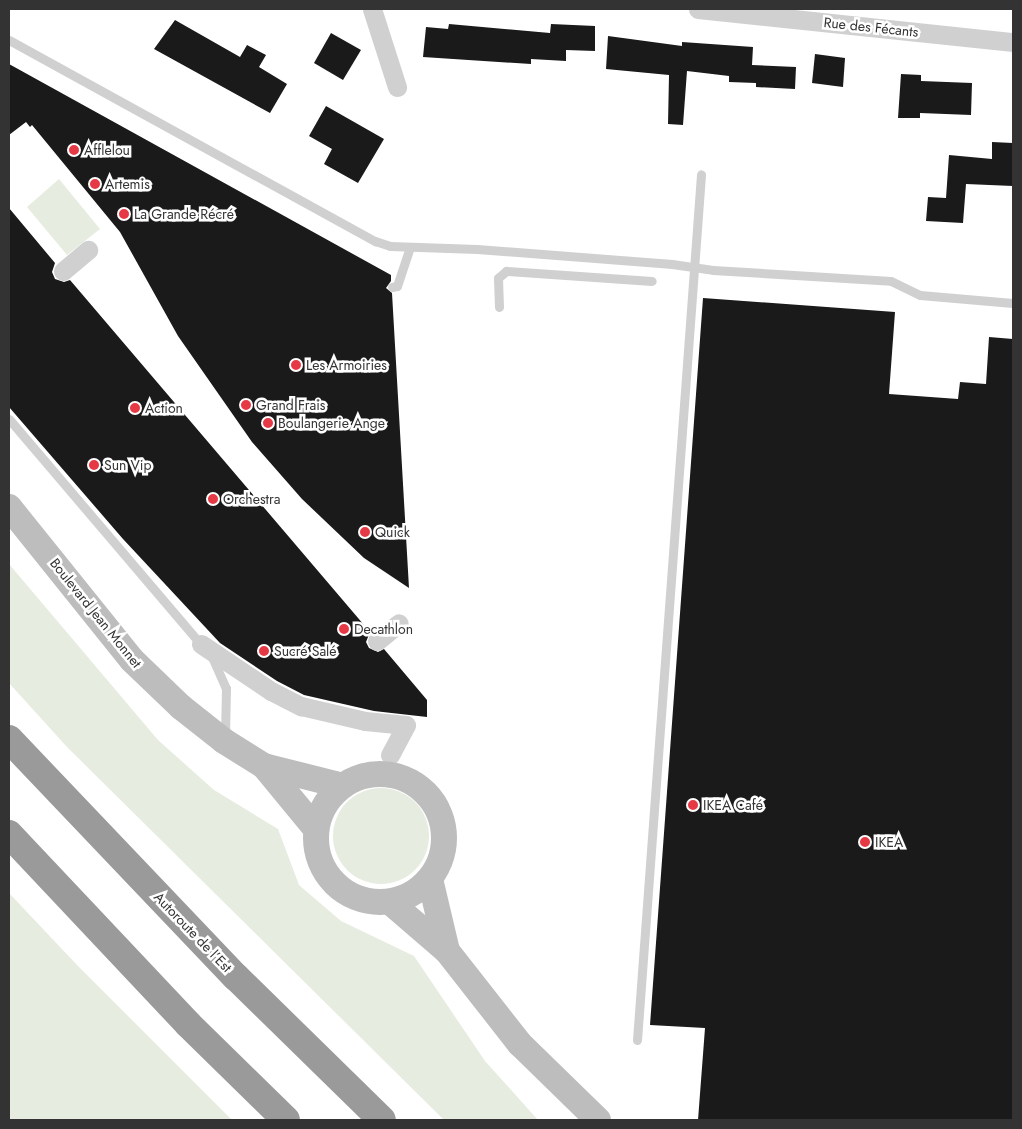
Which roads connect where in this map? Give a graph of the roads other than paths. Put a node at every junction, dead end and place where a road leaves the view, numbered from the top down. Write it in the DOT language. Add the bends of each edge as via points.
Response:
graph roads {
  1 [pos="372,9"];
  2 [pos="698,9"];
  3 [pos="9,40"];
  4 [pos="1013,42"];
  5 [pos="397,86"];
  6 [pos="700,174"];
  7 [pos="410,247"];
  8 [pos="83,249"];
  9 [pos="693,266"];
  10 [pos="63,271"];
  11 [pos="652,281"];
  12 [pos="392,287"];
  13 [pos="1013,303"];
  14 [pos="499,307"];
  15 [pos="9,419"];
  16 [pos="9,507"];
  17 [pos="398,629"];
  18 [pos="378,641"];
  19 [pos="201,644"];
  20 [pos="9,738"];
  21 [pos="224,742"];
  22 [pos="390,754"];
  23 [pos="264,766"];
  24 [pos="343,786"];
  25 [pos="316,830"];
  26 [pos="9,834"];
  27 [pos="430,879"];
  28 [pos="390,902"];
  29 [pos="447,951"];
  30 [pos="637,1040"];
  31 [pos="286,1120"];
  32 [pos="382,1120"];
  33 [pos="598,1120"];
  1 -- 5 [label="street"];
  2 -- 4 [label="street, Rue des Fécants"];
  3 -- 7 [label="lane" via="375,241"];
  6 -- 9 [label="lane"];
  7 -- 9 [label="lane"];
  7 -- 12 [label="lane" via="397,286"];
  8 -- 10 [label="street"];
  9 -- 13 [label="lane" via="891,281 920,295"];
  9 -- 30 [label="lane"];
  11 -- 14 [label="lane" via="506,270 498,278"];
  15 -- 19 [label="lane"];
  16 -- 21 [label="street, Boulevard Jean Monnet" via="132,660"];
  17 -- 18 [label="street"];
  19 -- 21 [label="lane" via="214,660 226,688"];
  19 -- 22 [label="street" via="271,691 302,706 365,722 406,725"];
  20 -- 32 [label="highway, Autoroute de l’Est" via="236,977"];
  21 -- 23 [label="street, Boulevard Jean Monnet"];
  23 -- 24 [label="street, Boulevard Jean Monnet"];
  23 -- 25 [label="street, Boulevard Jean Monnet"];
  24 -- 25 [label="street" via="330,798"];
  24 -- 27 [label="street" via="363,776 384,774 421,788 441,820 444,841 440,861"];
  25 -- 28 [label="street" via="323,868 335,884 364,900"];
  26 -- 31 [label="highway" via="188,1024"];
  27 -- 28 [label="street" via="419,890"];
  27 -- 29 [label="street"];
  28 -- 29 [label="street"];
  29 -- 33 [label="street" via="520,1044"];
}
